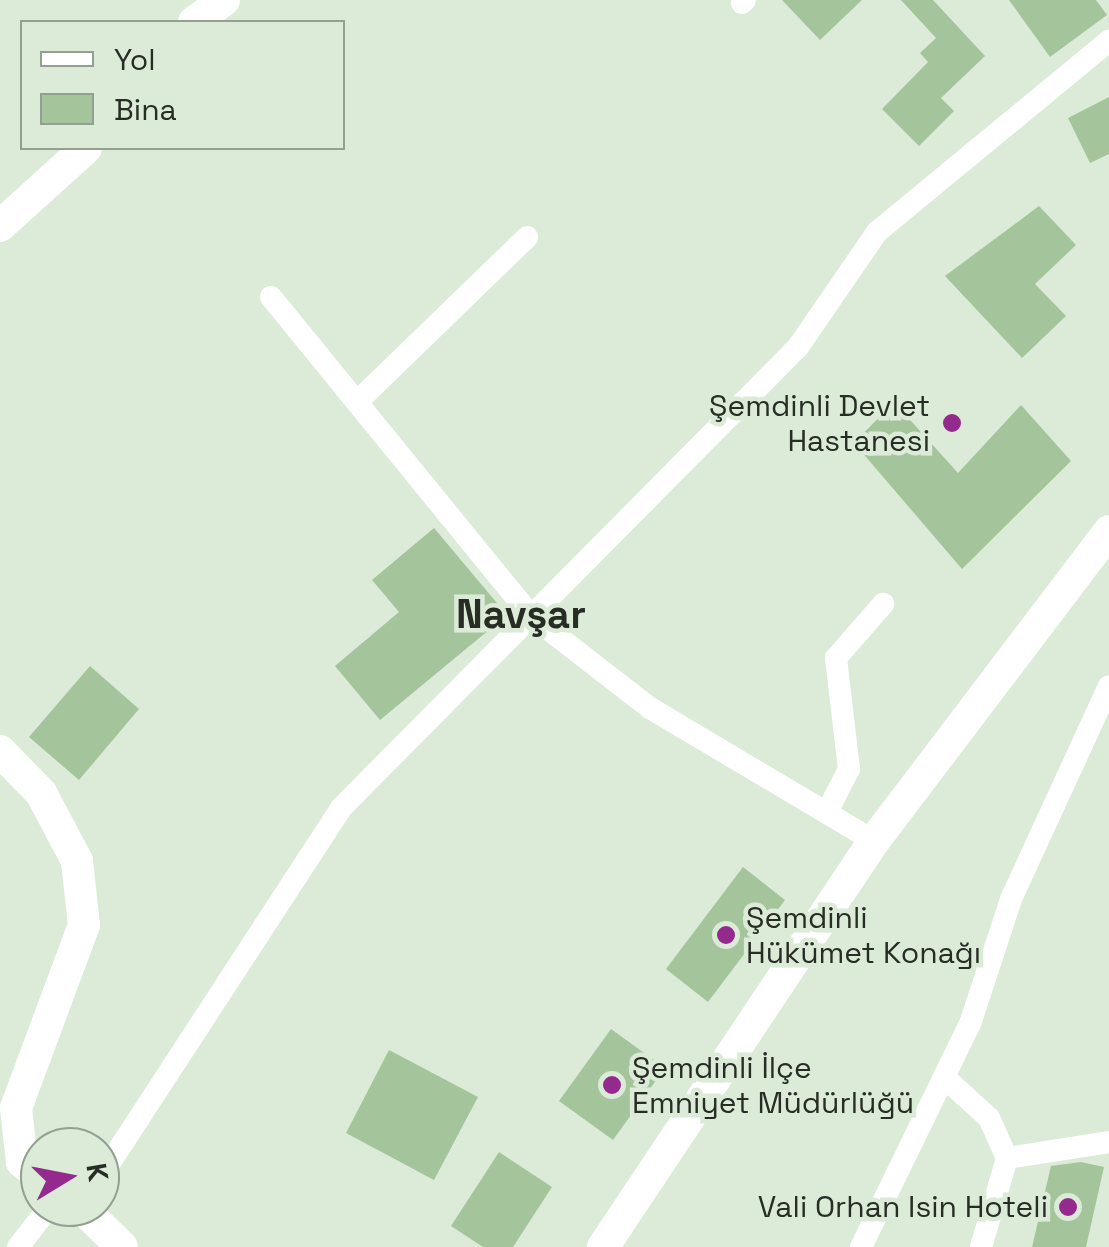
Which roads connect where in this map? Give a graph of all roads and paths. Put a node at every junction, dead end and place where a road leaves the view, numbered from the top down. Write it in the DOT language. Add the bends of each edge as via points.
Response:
graph roads {
  1 [pos="224,0"];
  2 [pos="197,20"];
  3 [pos="1109,41"];
  4 [pos="84,150"];
  5 [pos="0,226"];
  6 [pos="527,237"];
  7 [pos="271,297"];
  8 [pos="357,402"];
  9 [pos="1109,531"];
  10 [pos="883,604"];
  11 [pos="530,615"];
  12 [pos="1109,686"];
  13 [pos="1109,725"];
  14 [pos="0,751"];
  15 [pos="1065,778"];
  16 [pos="828,812"];
  17 [pos="874,841"];
  18 [pos="944,1077"];
  19 [pos="1109,1142"];
  20 [pos="20,1144"];
  21 [pos="120,1147"];
  22 [pos="1007,1158"];
  23 [pos="34,1227"];
  24 [pos="102,1227"];
  25 [pos="18,1247"];
  26 [pos="122,1247"];
  27 [pos="603,1247"];
  28 [pos="862,1247"];
  29 [pos="981,1247"];
  1 -- 2 [label="street"];
  3 -- 11 [label="street" via="877,232 798,348"];
  4 -- 5 [label="street"];
  6 -- 8 [label="street"];
  7 -- 8 [label="street"];
  8 -- 11 [label="street"];
  9 -- 17 [label="street"];
  10 -- 16 [label="street" via="836,658 849,769"];
  11 -- 16 [label="street" via="650,708"];
  11 -- 21 [label="street" via="341,808"];
  12 -- 15 [label="street"];
  13 -- 15 [label="street"];
  14 -- 20 [label="street" via="41,794 76,861 84,925 16,1108"];
  15 -- 18 [label="street"];
  16 -- 17 [label="street"];
  17 -- 27 [label="street"];
  18 -- 22 [label="street" via="988,1118"];
  18 -- 28 [label="street"];
  19 -- 22 [label="street"];
  22 -- 29 [label="street"];
  23 -- 25 [label="street"];
  24 -- 26 [label="street"];
}
